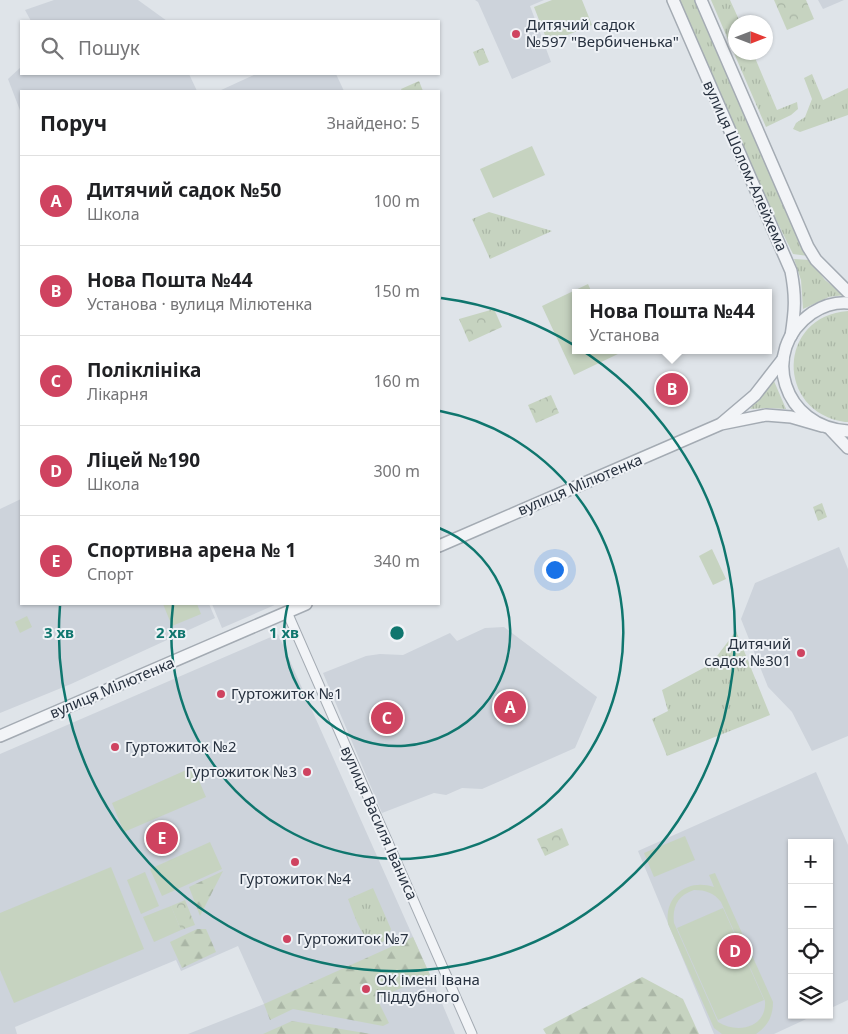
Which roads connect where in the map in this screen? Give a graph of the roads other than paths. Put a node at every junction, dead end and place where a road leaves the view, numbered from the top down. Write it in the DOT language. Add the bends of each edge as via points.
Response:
graph roads {
  1 [pos="673,0"];
  2 [pos="701,0"];
  3 [pos="848,292"];
  4 [pos="848,302"];
  5 [pos="790,336"];
  6 [pos="784,358"];
  7 [pos="721,424"];
  8 [pos="827,428"];
  9 [pos="848,431"];
  10 [pos="848,448"];
  11 [pos="440,546"];
  12 [pos="304,605"];
  13 [pos="287,612"];
  14 [pos="0,736"];
  15 [pos="472,1034"];
  1 -- 5 [label="street, вулиця Шолом-Алейхема" via="790,271 795,292"];
  2 -- 3 [label="street, вулиця Шолом-Алейхема" via="808,247 816,260"];
  4 -- 5 [label="street" via="820,308 803,320"];
  5 -- 6 [label="street, вулиця Шолом-Алейхема"];
  6 -- 7 [label="street, вулиця Мілютенка" via="755,395"];
  6 -- 8 [label="street" via="786,385 795,404 810,420"];
  7 -- 8 [label="street, вулиця Мілютенка" via="766,415 791,417"];
  7 -- 11 [label="street, вулиця Мілютенка"];
  8 -- 9 [label="street, вулиця Мілютенка"];
  8 -- 10 [label="street"];
  12 -- 13 [label="street, вулиця Мілютенка"];
  13 -- 14 [label="street, вулиця Мілютенка"];
  13 -- 15 [label="street, вулиця Василя Іваниса"];
}
